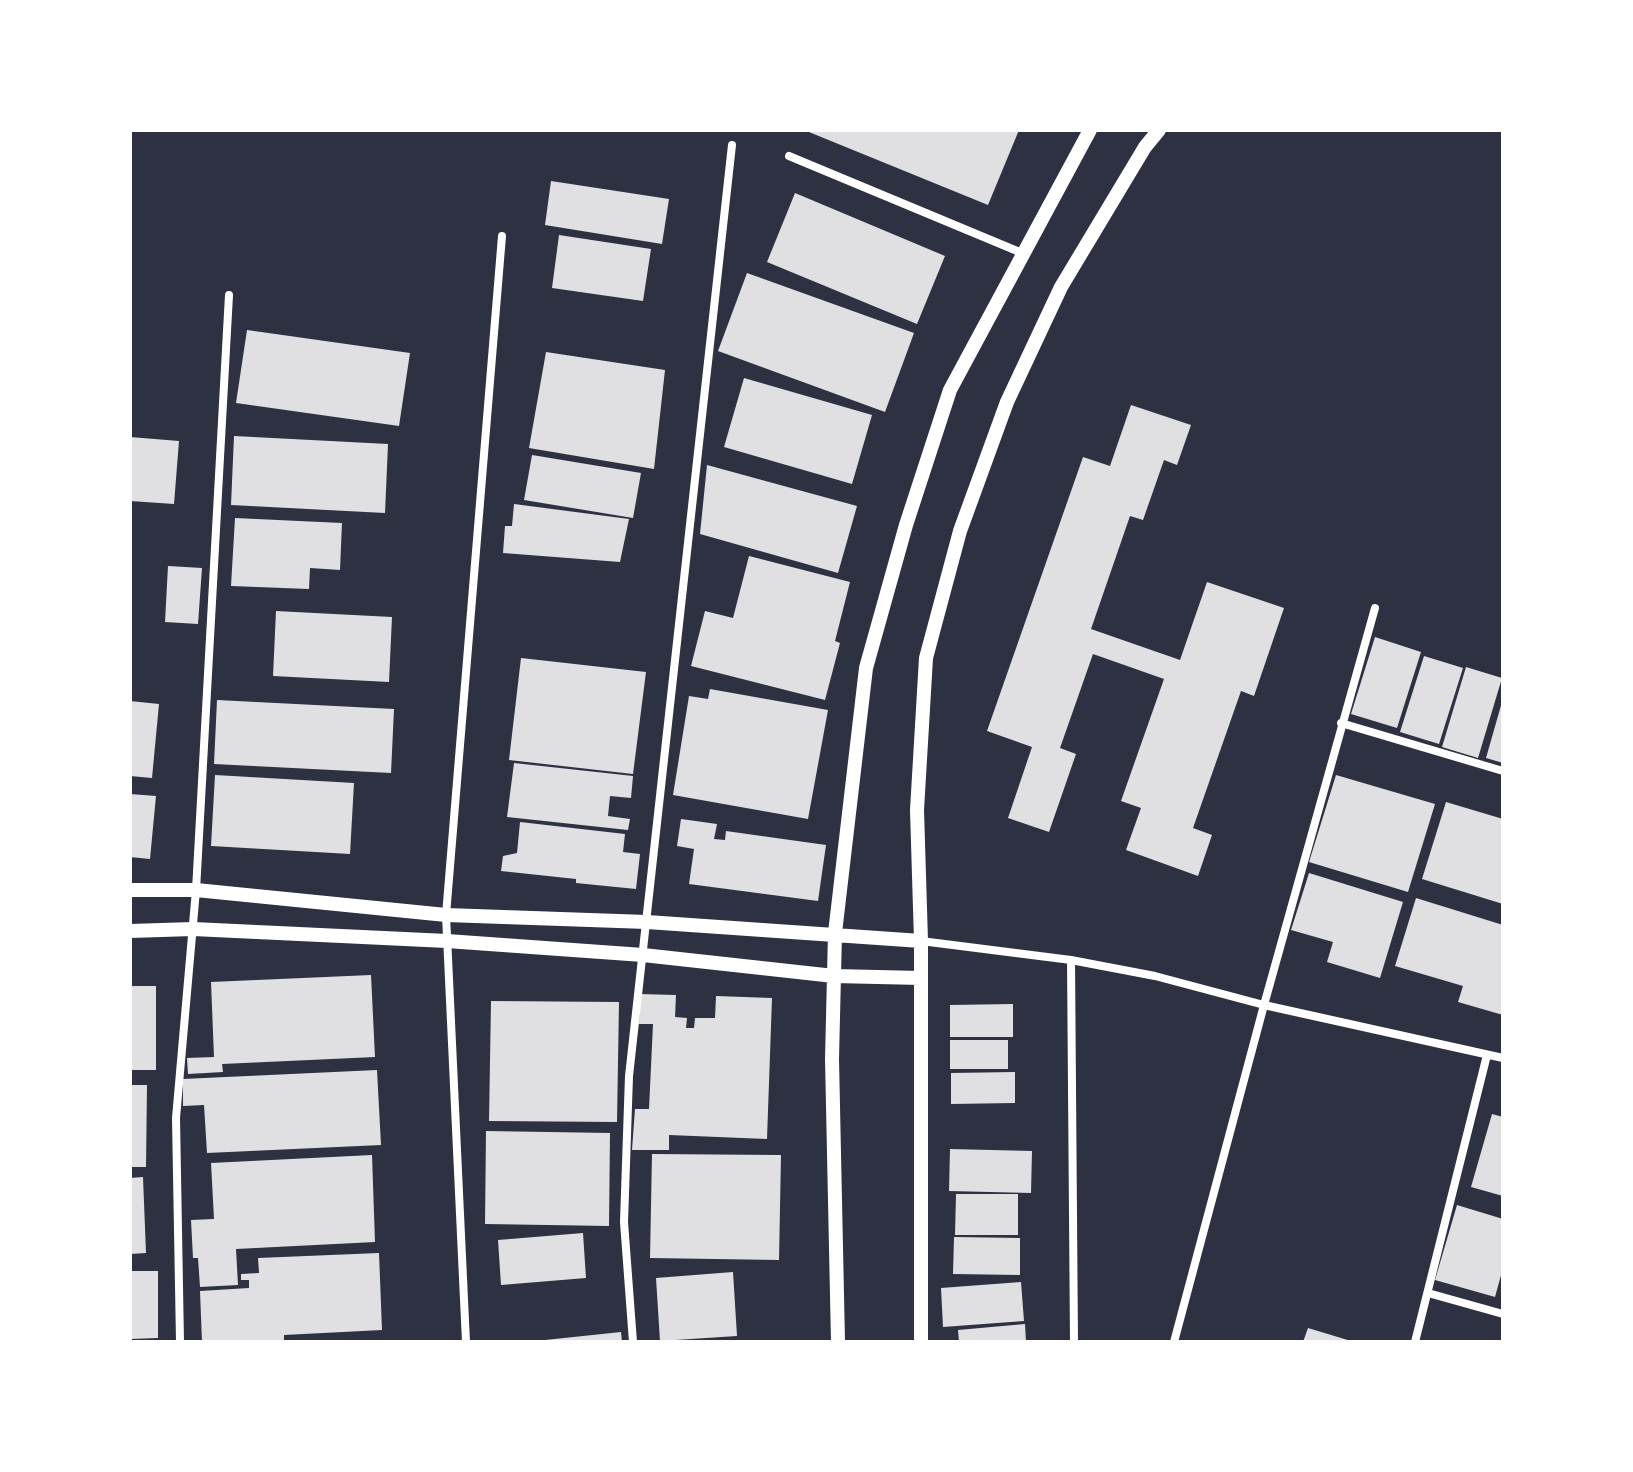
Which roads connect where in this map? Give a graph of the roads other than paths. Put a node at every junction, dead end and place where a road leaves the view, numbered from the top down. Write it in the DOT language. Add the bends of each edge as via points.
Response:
graph roads {
  1 [pos="1090,130"];
  2 [pos="1159,130"];
  3 [pos="732,145"];
  4 [pos="789,156"];
  5 [pos="502,236"];
  6 [pos="1022,253"];
  7 [pos="229,295"];
  8 [pos="1375,608"];
  9 [pos="1341,723"];
  10 [pos="1503,771"];
  11 [pos="130,890"];
  12 [pos="196,890"];
  13 [pos="446,915"];
  14 [pos="647,922"];
  15 [pos="193,929"];
  16 [pos="130,931"];
  17 [pos="835,933"];
  18 [pos="447,941"];
  19 [pos="921,941"];
  20 [pos="643,955"];
  21 [pos="1071,960"];
  22 [pos="834,976"];
  23 [pos="921,978"];
  24 [pos="1264,1005"];
  25 [pos="1487,1055"];
  26 [pos="1503,1058"];
  27 [pos="1428,1293"];
  28 [pos="1503,1314"];
  29 [pos="180,1342"];
  30 [pos="466,1342"];
  31 [pos="633,1342"];
  32 [pos="838,1342"];
  33 [pos="921,1342"];
  34 [pos="1074,1342"];
  35 [pos="1174,1342"];
  36 [pos="1415,1342"];
  1 -- 6 [label="street"];
  2 -- 19 [label="street" via="1061,287 1007,402 960,531 926,658 917,810"];
  3 -- 14 [label="street"];
  4 -- 6 [label="street"];
  5 -- 13 [label="street"];
  6 -- 17 [label="street" via="950,390 874,639 864,683"];
  7 -- 12 [label="street"];
  8 -- 9 [label="street"];
  9 -- 10 [label="street"];
  9 -- 24 [label="street"];
  11 -- 12 [label="street"];
  12 -- 13 [label="street"];
  12 -- 15 [label="street"];
  13 -- 14 [label="street"];
  13 -- 18 [label="street"];
  14 -- 17 [label="street"];
  14 -- 20 [label="street"];
  15 -- 16 [label="street"];
  15 -- 18 [label="street"];
  15 -- 29 [label="street" via="176,1118"];
  17 -- 19 [label="street"];
  17 -- 22 [label="street"];
  18 -- 20 [label="street"];
  18 -- 30 [label="street"];
  19 -- 21 [label="street"];
  19 -- 23 [label="street"];
  20 -- 22 [label="street"];
  20 -- 31 [label="street" via="629,1076 624,1222"];
  21 -- 24 [label="street"];
  21 -- 34 [label="street"];
  22 -- 23 [label="street"];
  22 -- 32 [label="street"];
  23 -- 33 [label="street"];
  24 -- 25 [label="street"];
  24 -- 35 [label="street"];
  25 -- 26 [label="street"];
  25 -- 27 [label="street"];
  27 -- 28 [label="street"];
  27 -- 36 [label="street"];
}
